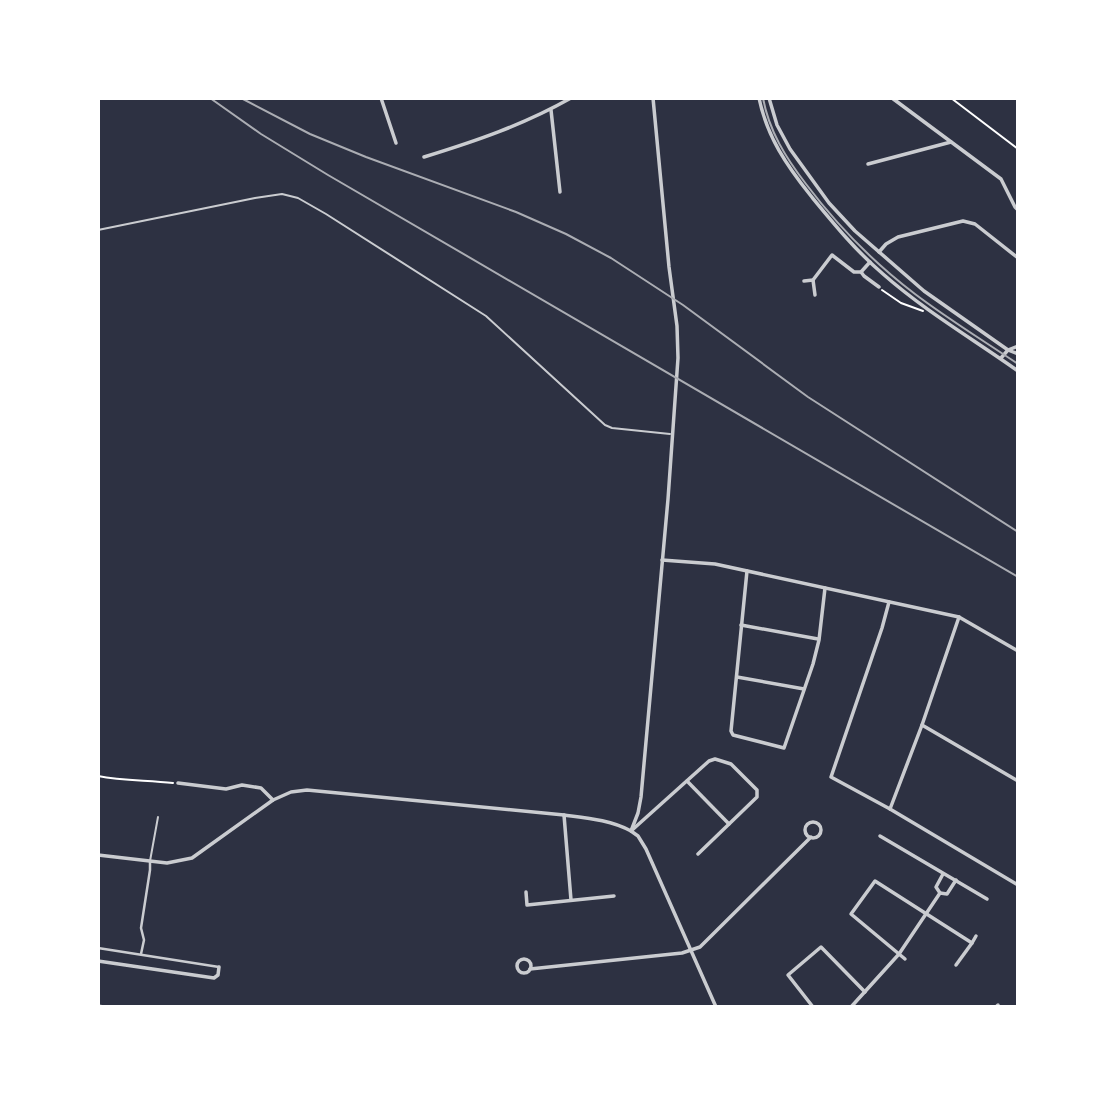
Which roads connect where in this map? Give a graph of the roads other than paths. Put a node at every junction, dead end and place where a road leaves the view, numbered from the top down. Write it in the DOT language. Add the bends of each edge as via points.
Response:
graph roads {
  1 [pos="381,98"];
  2 [pos="571,98"];
  3 [pos="653,98"];
  4 [pos="760,98"];
  5 [pos="769,98"];
  6 [pos="892,98"];
  7 [pos="551,109"];
  8 [pos="952,142"];
  9 [pos="396,143"];
  10 [pos="424,157"];
  11 [pos="868,164"];
  12 [pos="559,192"];
  13 [pos="1018,209"];
  14 [pos="98,230"];
  15 [pos="879,252"];
  16 [pos="1018,258"];
  17 [pos="870,262"];
  18 [pos="861,272"];
  19 [pos="813,280"];
  20 [pos="804,281"];
  21 [pos="879,287"];
  22 [pos="815,295"];
  23 [pos="1018,345"];
  24 [pos="1008,350"];
  25 [pos="1018,354"];
  26 [pos="1001,358"];
  27 [pos="1018,371"];
  28 [pos="672,434"];
  29 [pos="662,559"];
  30 [pos="747,571"];
  31 [pos="825,589"];
  32 [pos="889,602"];
  33 [pos="959,617"];
  34 [pos="741,625"];
  35 [pos="819,640"];
  36 [pos="1018,651"];
  37 [pos="737,677"];
  38 [pos="804,689"];
  39 [pos="922,725"];
  40 [pos="687,781"];
  41 [pos="1018,781"];
  42 [pos="178,783"];
  43 [pos="273,800"];
  44 [pos="890,809"];
  45 [pos="564,815"];
  46 [pos="158,817"];
  47 [pos="729,824"];
  48 [pos="631,831"];
  49 [pos="880,836"];
  50 [pos="811,837"];
  51 [pos="698,854"];
  52 [pos="98,855"];
  53 [pos="150,862"];
  54 [pos="944,873"];
  55 [pos="956,880"];
  56 [pos="1018,885"];
  57 [pos="526,892"];
  58 [pos="940,893"];
  59 [pos="614,896"];
  60 [pos="987,899"];
  61 [pos="571,900"];
  62 [pos="927,914"];
  63 [pos="976,936"];
  64 [pos="972,943"];
  65 [pos="98,948"];
  66 [pos="691,951"];
  67 [pos="141,954"];
  68 [pos="899,954"];
  69 [pos="905,959"];
  70 [pos="98,961"];
  71 [pos="956,964"];
  72 [pos="219,967"];
  73 [pos="530,969"];
  74 [pos="865,992"];
  75 [pos="716,1007"];
  76 [pos="813,1007"];
  77 [pos="851,1007"];
  1 -- 9 [label="street"];
  2 -- 7 [label="street"];
  3 -- 28 [label="street" via="677,326"];
  4 -- 17 [label="street" via="765,122 785,161"];
  5 -- 15 [label="street" via="777,125 802,166 829,203"];
  6 -- 8 [label="street"];
  7 -- 10 [label="street" via="488,137"];
  7 -- 12 [label="street"];
  8 -- 11 [label="street"];
  8 -- 13 [label="street" via="1001,179"];
  14 -- 28 [label="lane" via="255,198 282,194 298,198 486,316 605,425"];
  15 -- 16 [label="street" via="898,237 963,221 975,224"];
  15 -- 24 [label="street" via="924,291"];
  17 -- 18 [label="street"];
  17 -- 26 [label="street" via="911,297"];
  18 -- 19 [label="street" via="854,272 832,255"];
  18 -- 21 [label="street"];
  19 -- 20 [label="street"];
  19 -- 22 [label="street"];
  23 -- 24 [label="street"];
  24 -- 25 [label="street"];
  24 -- 26 [label="street"];
  26 -- 27 [label="street"];
  28 -- 29 [label="street"];
  29 -- 30 [label="street"];
  29 -- 48 [label="street" via="641,797"];
  30 -- 31 [label="street"];
  30 -- 34 [label="street"];
  31 -- 32 [label="street"];
  31 -- 35 [label="street"];
  32 -- 33 [label="street"];
  32 -- 44 [label="street" via="831,777"];
  33 -- 36 [label="street"];
  33 -- 39 [label="street"];
  34 -- 35 [label="street"];
  34 -- 37 [label="street"];
  35 -- 38 [label="street"];
  37 -- 38 [label="street"];
  37 -- 38 [label="street" via="733,735 784,748"];
  39 -- 41 [label="street"];
  39 -- 44 [label="street"];
  40 -- 47 [label="street"];
  40 -- 47 [label="street" via="715,759 731,764 757,790 757,797"];
  40 -- 48 [label="street"];
  42 -- 43 [label="street" via="261,788"];
  43 -- 45 [label="street" via="307,790"];
  43 -- 53 [label="street" via="192,858"];
  44 -- 56 [label="street"];
  45 -- 48 [label="street"];
  45 -- 61 [label="street"];
  46 -- 53 [label="lane"];
  47 -- 51 [label="street"];
  48 -- 66 [label="street" via="646,849"];
  49 -- 54 [label="street"];
  50 -- 50 [label="street" via="807,826 817,823 820,834"];
  50 -- 66 [label="street"];
  52 -- 53 [label="street"];
  53 -- 67 [label="street"];
  54 -- 55 [label="street"];
  54 -- 58 [label="street" via="936,887"];
  55 -- 58 [label="street" via="947,894"];
  55 -- 60 [label="street"];
  57 -- 61 [label="street" via="527,905"];
  58 -- 62 [label="street"];
  59 -- 61 [label="street"];
  62 -- 64 [label="street"];
  62 -- 68 [label="street"];
  62 -- 68 [label="street" via="875,881 851,914"];
  63 -- 64 [label="street"];
  64 -- 71 [label="street"];
  65 -- 67 [label="street"];
  66 -- 73 [label="street"];
  66 -- 75 [label="street"];
  67 -- 72 [label="street"];
  68 -- 69 [label="street"];
  68 -- 74 [label="street"];
  70 -- 72 [label="street" via="214,978"];
  73 -- 73 [label="street" via="527,959 517,963 520,972"];
  74 -- 76 [label="street" via="821,947 788,975"];
  74 -- 77 [label="street"];
}
